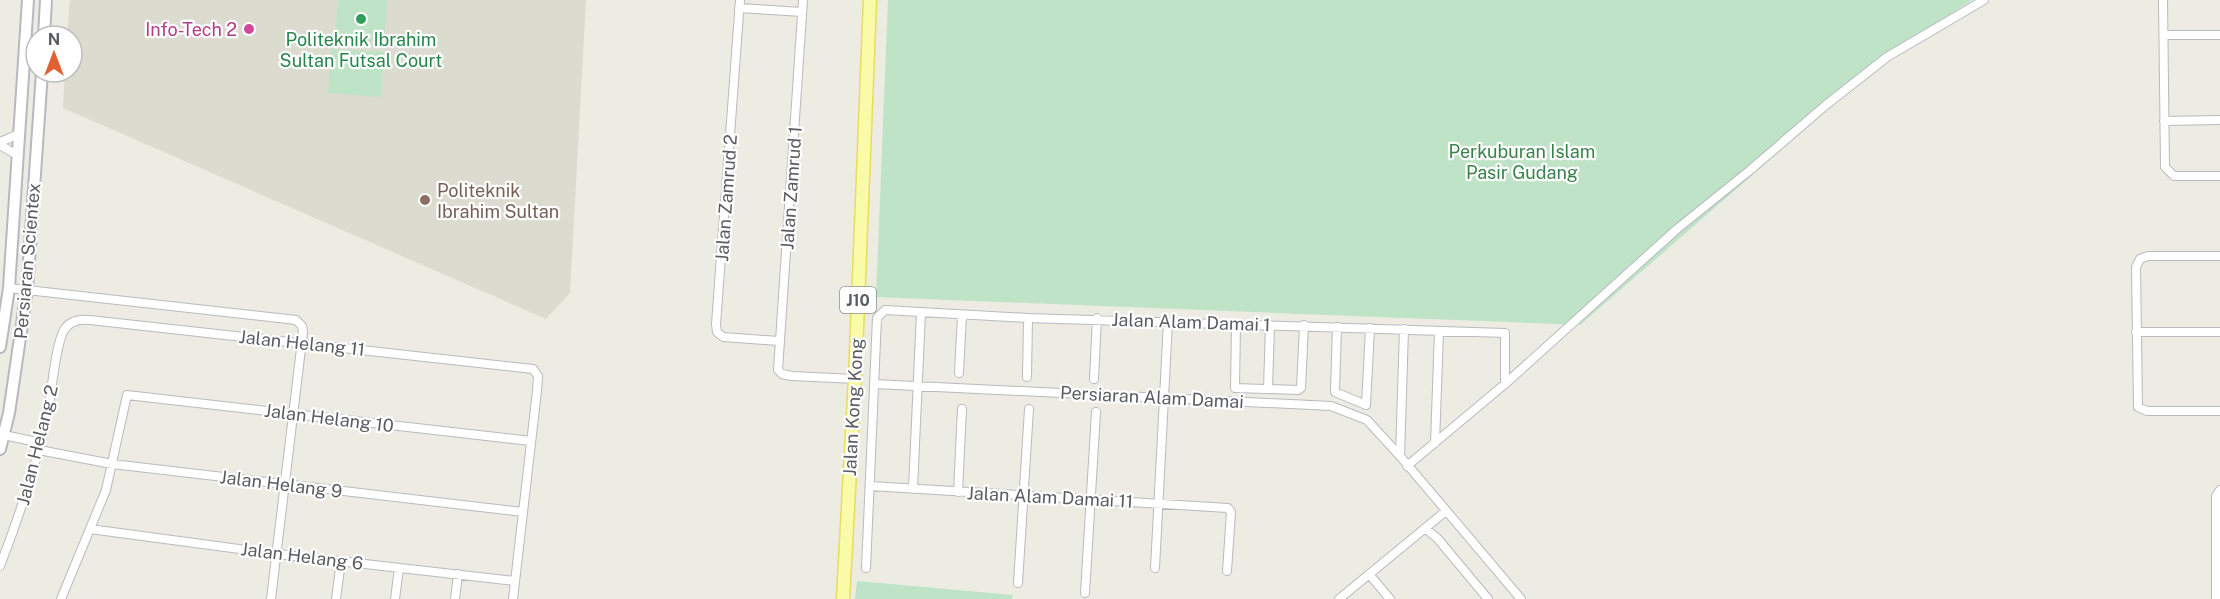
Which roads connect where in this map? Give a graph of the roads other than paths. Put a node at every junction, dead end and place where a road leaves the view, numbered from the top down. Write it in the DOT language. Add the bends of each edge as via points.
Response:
graph roads {
  1 [pos="28,0"];
  2 [pos="46,0"];
  3 [pos="803,0"];
  4 [pos="870,0"];
  5 [pos="1984,0"];
  6 [pos="2163,0"];
  7 [pos="739,4"];
  8 [pos="802,12"];
  9 [pos="45,24"];
  10 [pos="2164,34"];
  11 [pos="2220,35"];
  12 [pos="41,84"];
  13 [pos="2220,120"];
  14 [pos="2164,121"];
  15 [pos="19,134"];
  16 [pos="0,144"];
  17 [pos="17,155"];
  18 [pos="2220,176"];
  19 [pos="2220,256"];
  20 [pos="9,288"];
  21 [pos="27,290"];
  22 [pos="921,312"];
  23 [pos="962,315"];
  24 [pos="1028,318"];
  25 [pos="1097,318"];
  26 [pos="1168,322"];
  27 [pos="69,324"];
  28 [pos="1236,324"];
  29 [pos="1270,324"];
  30 [pos="1304,325"];
  31 [pos="1337,327"];
  32 [pos="1370,328"];
  33 [pos="1404,329"];
  34 [pos="1439,331"];
  35 [pos="2136,332"];
  36 [pos="2220,332"];
  37 [pos="779,341"];
  38 [pos="301,343"];
  39 [pos="0,346"];
  40 [pos="959,373"];
  41 [pos="1027,376"];
  42 [pos="855,379"];
  43 [pos="1094,379"];
  44 [pos="874,384"];
  45 [pos="1505,384"];
  46 [pos="918,386"];
  47 [pos="1268,389"];
  48 [pos="1164,398"];
  49 [pos="1029,409"];
  50 [pos="962,410"];
  51 [pos="2220,411"];
  52 [pos="1096,412"];
  53 [pos="293,414"];
  54 [pos="4,435"];
  55 [pos="531,441"];
  56 [pos="1435,443"];
  57 [pos="40,447"];
  58 [pos="0,449"];
  59 [pos="1400,456"];
  60 [pos="112,464"];
  61 [pos="1407,466"];
  62 [pos="285,485"];
  63 [pos="870,486"];
  64 [pos="913,489"];
  65 [pos="2220,490"];
  66 [pos="958,492"];
  67 [pos="1024,496"];
  68 [pos="1091,501"];
  69 [pos="1159,504"];
  70 [pos="1446,511"];
  71 [pos="524,512"];
  72 [pos="1425,528"];
  73 [pos="90,529"];
  74 [pos="276,554"];
  75 [pos="341,561"];
  76 [pos="2218,564"];
  77 [pos="0,566"];
  78 [pos="399,568"];
  79 [pos="866,568"];
  80 [pos="1155,568"];
  81 [pos="1227,571"];
  82 [pos="458,574"];
  83 [pos="1369,574"];
  84 [pos="515,581"];
  85 [pos="1018,584"];
  86 [pos="1085,593"];
  87 [pos="61,599"];
  88 [pos="271,599"];
  89 [pos="336,599"];
  90 [pos="395,599"];
  91 [pos="455,599"];
  92 [pos="513,599"];
  93 [pos="843,599"];
  94 [pos="1339,599"];
  95 [pos="1390,599"];
  96 [pos="1488,599"];
  97 [pos="1521,599"];
  98 [pos="2216,599"];
  1 -- 15 [label="main road, Persiaran Scientex"];
  2 -- 9 [label="main road"];
  3 -- 8 [label="street, Jalan Zamrud 1"];
  4 -- 42 [label="main road, Jalan Kong Kong / J10"];
  5 -- 45 [label="street" via="1887,57 1826,105 1677,229"];
  6 -- 10 [label="street"];
  7 -- 8 [label="street"];
  7 -- 37 [label="street, Jalan Zamrud 2" via="716,324 723,337"];
  8 -- 37 [label="street, Jalan Zamrud 1"];
  10 -- 11 [label="street"];
  10 -- 14 [label="street"];
  12 -- 21 [label="main road, Persiaran Scientex"];
  13 -- 14 [label="street"];
  14 -- 18 [label="street" via="2164,162 2170,174"];
  15 -- 16 [label="street"];
  15 -- 17 [label="main road, Persiaran Scientex"];
  16 -- 17 [label="street"];
  17 -- 20 [label="main road, Persiaran Scientex"];
  19 -- 35 [label="street" via="2140,259 2136,267"];
  20 -- 21 [label="street"];
  20 -- 39 [label="main road, Persiaran Scientex"];
  21 -- 38 [label="street" via="296,320 302,326"];
  21 -- 54 [label="main road, Persiaran Scientex"];
  22 -- 23 [label="street, Jalan Alam Damai 1"];
  22 -- 44 [label="street, Jalan Alam Damai 1" via="885,309 880,313"];
  22 -- 46 [label="street"];
  23 -- 24 [label="street, Jalan Alam Damai 1"];
  23 -- 40 [label="street"];
  24 -- 25 [label="street, Jalan Alam Damai 1"];
  24 -- 41 [label="street"];
  25 -- 26 [label="street, Jalan Alam Damai 1"];
  25 -- 43 [label="street"];
  26 -- 28 [label="street, Jalan Alam Damai 1"];
  26 -- 48 [label="street"];
  27 -- 38 [label="street, Jalan Helang 11" via="81,319"];
  27 -- 57 [label="street, Jalan Helang 2" via="60,342"];
  28 -- 29 [label="street, Jalan Alam Damai 1"];
  28 -- 47 [label="street" via="1235,388"];
  29 -- 30 [label="street, Jalan Alam Damai 1"];
  29 -- 47 [label="street"];
  30 -- 31 [label="street, Jalan Alam Damai 1"];
  30 -- 47 [label="street" via="1301,388"];
  31 -- 32 [label="street, Jalan Alam Damai 1"];
  31 -- 32 [label="street" via="1335,392 1366,405"];
  32 -- 33 [label="street, Jalan Alam Damai 1"];
  33 -- 34 [label="street, Jalan Alam Damai 1"];
  33 -- 59 [label="street"];
  34 -- 45 [label="street, Jalan Alam Damai 1" via="1505,333"];
  34 -- 56 [label="street"];
  35 -- 36 [label="street"];
  35 -- 51 [label="street" via="2140,409"];
  37 -- 42 [label="street, Jalan Zamrud 1" via="778,370 782,374"];
  38 -- 53 [label="street"];
  38 -- 55 [label="street, Jalan Helang 11" via="527,367 535,371 538,379"];
  42 -- 93 [label="main road, Jalan Kong Kong / J10"];
  44 -- 46 [label="street, Persiaran Alam Damai"];
  44 -- 63 [label="street"];
  45 -- 56 [label="street"];
  46 -- 48 [label="street, Persiaran Alam Damai"];
  46 -- 64 [label="street"];
  48 -- 59 [label="street, Persiaran Alam Damai" via="1331,406 1367,420"];
  48 -- 69 [label="street"];
  49 -- 67 [label="street"];
  50 -- 66 [label="street"];
  52 -- 68 [label="street"];
  53 -- 55 [label="street, Jalan Helang 10"];
  53 -- 60 [label="street, Jalan Helang 10" via="127,395"];
  53 -- 62 [label="street"];
  54 -- 57 [label="street, Jalan Helang 9"];
  54 -- 58 [label="main road, Persiaran Scientex"];
  55 -- 71 [label="street"];
  56 -- 61 [label="street"];
  57 -- 60 [label="street, Jalan Helang 9"];
  57 -- 77 [label="street, Jalan Helang 2"];
  59 -- 61 [label="street, Persiaran Alam Damai"];
  60 -- 62 [label="street, Jalan Helang 9"];
  60 -- 73 [label="street"];
  61 -- 70 [label="street, Persiaran Alam Damai"];
  62 -- 71 [label="street, Jalan Helang 9"];
  62 -- 74 [label="street"];
  63 -- 64 [label="street, Jalan Alam Damai 11"];
  63 -- 79 [label="street"];
  64 -- 66 [label="street, Jalan Alam Damai 11"];
  65 -- 76 [label="street" via="2216,496"];
  66 -- 67 [label="street, Jalan Alam Damai 11"];
  67 -- 68 [label="street, Jalan Alam Damai 11"];
  67 -- 85 [label="street"];
  68 -- 69 [label="street, Jalan Alam Damai 11"];
  68 -- 86 [label="street"];
  69 -- 80 [label="street"];
  69 -- 81 [label="street, Jalan Alam Damai 11" via="1230,509"];
  70 -- 72 [label="street"];
  70 -- 97 [label="street, Persiaran Alam Damai"];
  71 -- 84 [label="street"];
  72 -- 83 [label="street"];
  72 -- 96 [label="street"];
  73 -- 74 [label="street, Jalan Helang 6"];
  73 -- 87 [label="street"];
  74 -- 75 [label="street, Jalan Helang 6"];
  74 -- 88 [label="street"];
  75 -- 78 [label="street, Jalan Helang 6"];
  75 -- 89 [label="street"];
  76 -- 98 [label="street"];
  78 -- 82 [label="street, Jalan Helang 6"];
  78 -- 90 [label="street"];
  82 -- 84 [label="street, Jalan Helang 6"];
  82 -- 91 [label="street"];
  83 -- 94 [label="street"];
  83 -- 95 [label="street"];
  84 -- 92 [label="street"];
}
